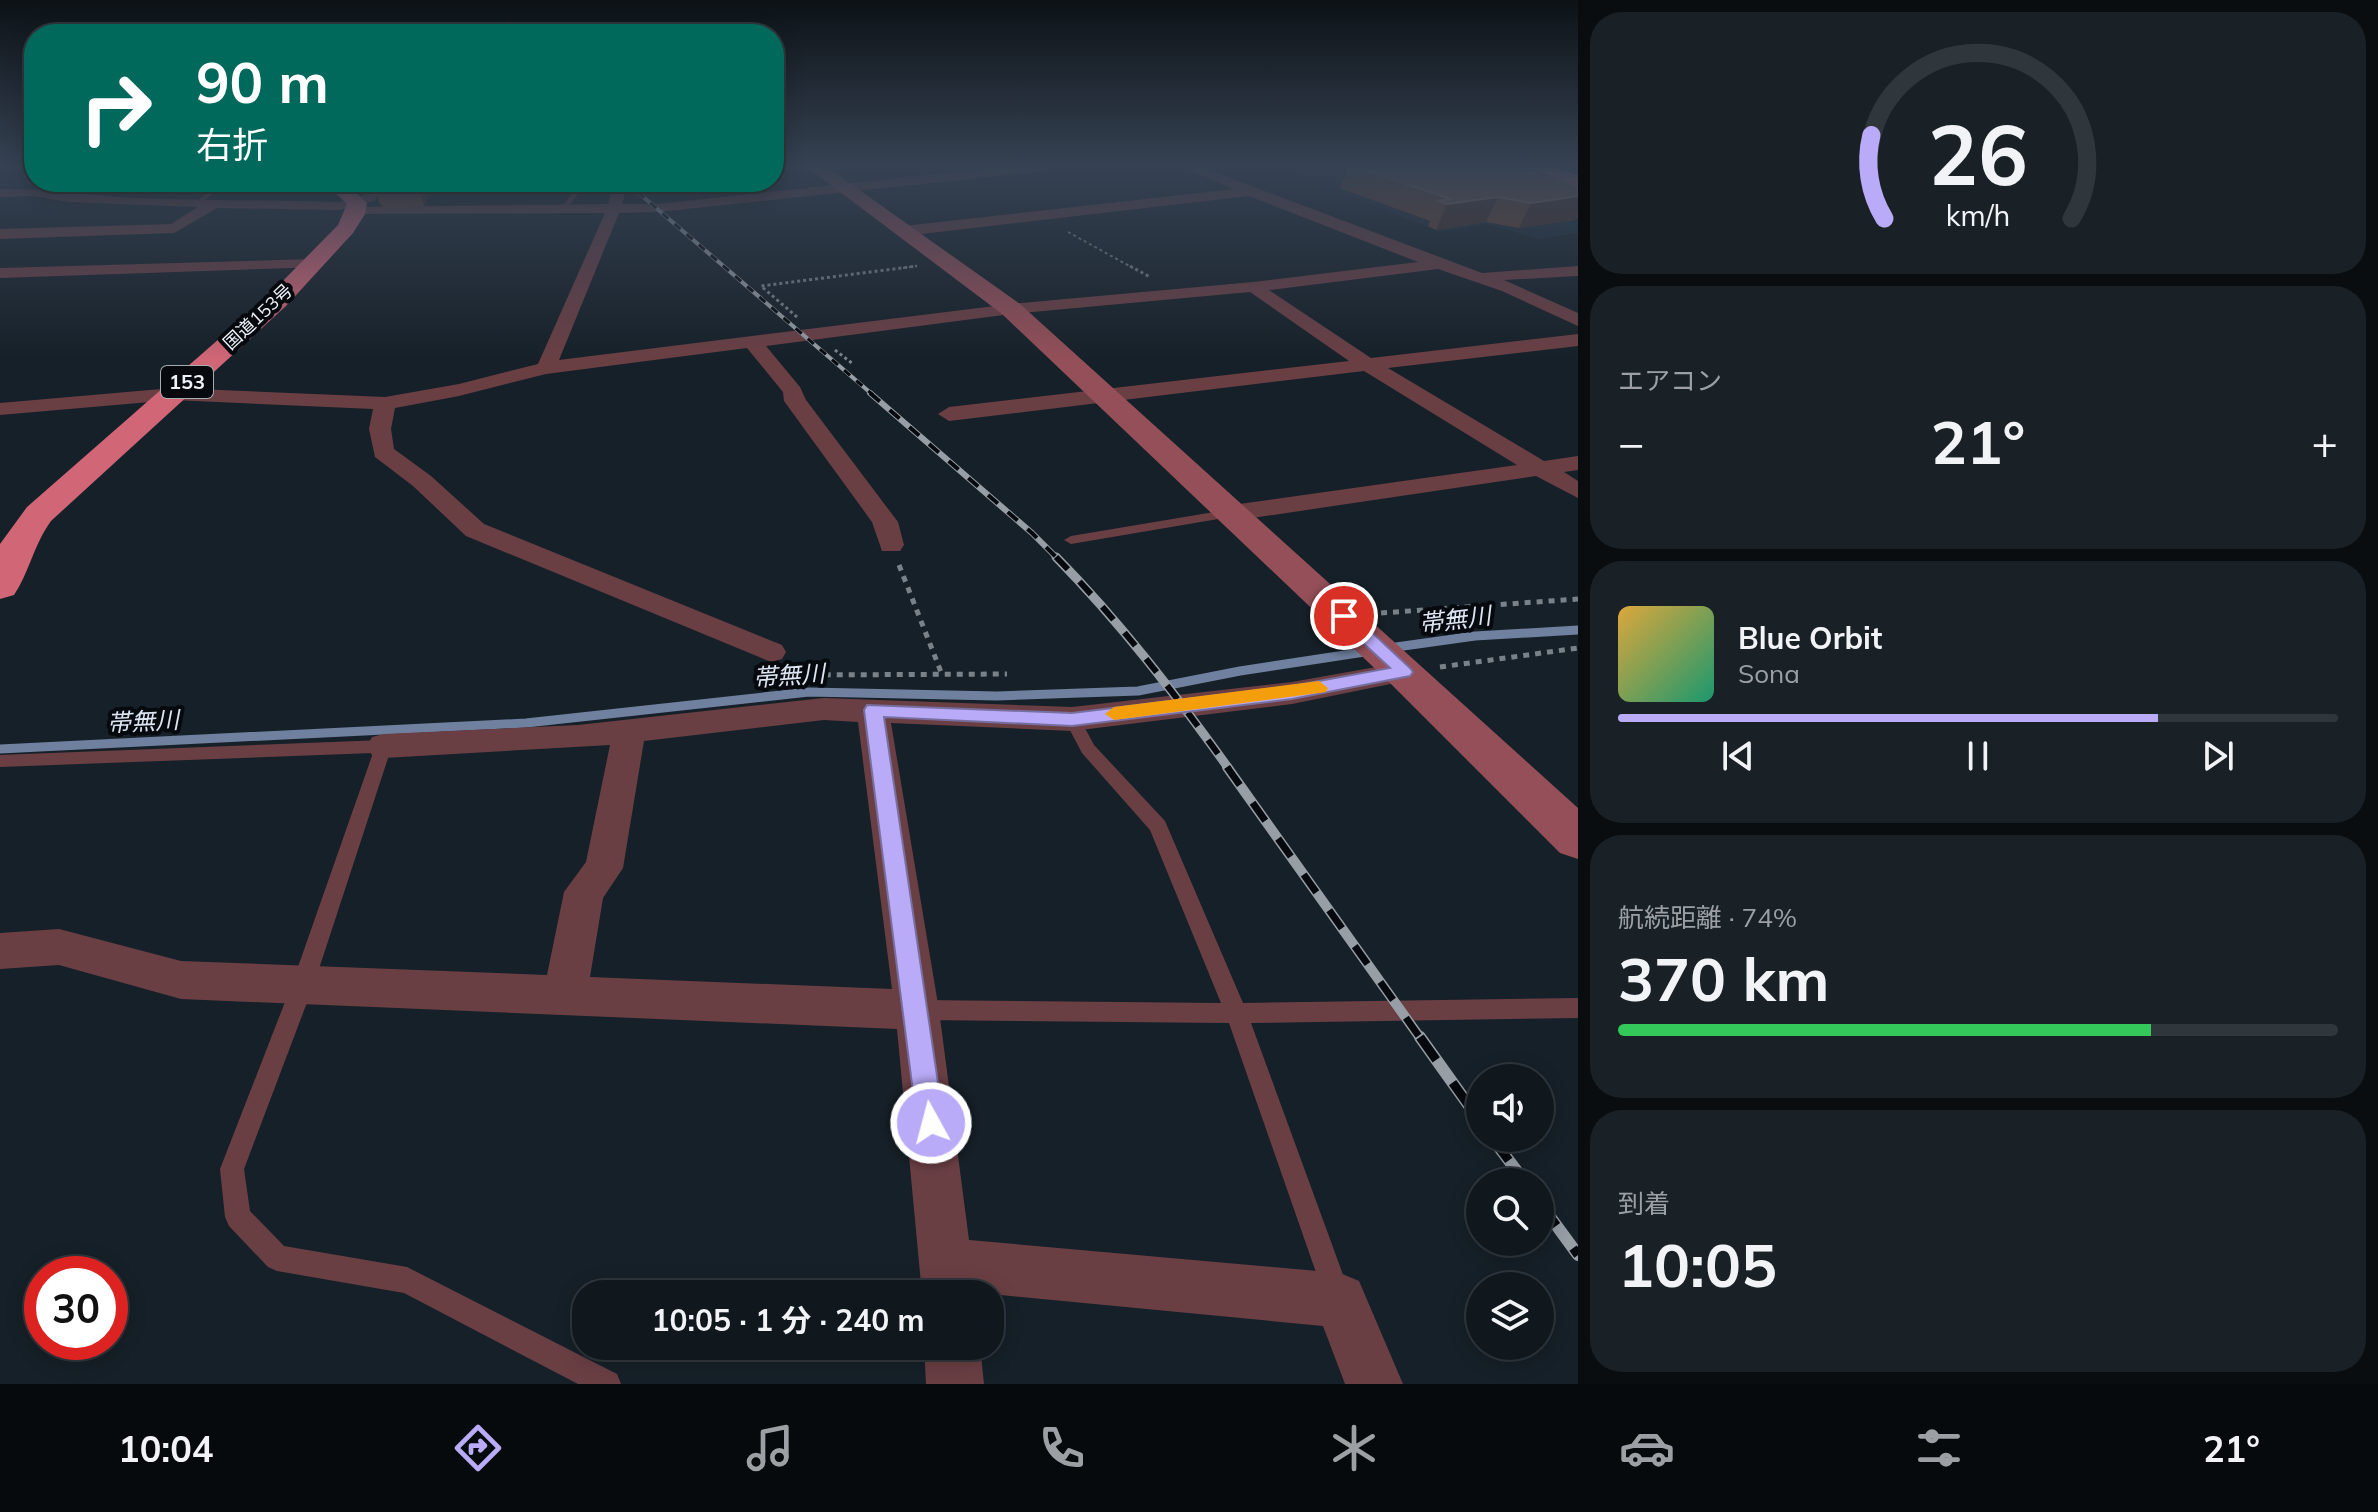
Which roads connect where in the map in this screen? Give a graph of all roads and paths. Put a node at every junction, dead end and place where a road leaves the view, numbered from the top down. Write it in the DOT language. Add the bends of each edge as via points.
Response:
graph roads {
  1 [pos="904,231"];
  2 [pos="70,232"];
  3 [pos="344,232"];
  4 [pos="604,232"];
  5 [pos="1067,232"];
  6 [pos="1354,232"];
  7 [pos="0,234"];
  8 [pos="946,262"];
  9 [pos="313,264"];
  10 [pos="1439,264"];
  11 [pos="1578,271"];
  12 [pos="0,273"];
  13 [pos="1477,276"];
  14 [pos="1253,287"];
  15 [pos="1174,295"];
  16 [pos="1011,309"];
  17 [pos="1578,320"];
  18 [pos="818,335"];
  19 [pos="1578,340"];
  20 [pos="753,343"];
  21 [pos="853,364"];
  22 [pos="1368,365"];
  23 [pos="546,368"];
  24 [pos="173,394"];
  25 [pos="1106,396"];
  26 [pos="385,403"];
  27 [pos="0,409"];
  28 [pos="949,414"];
  29 [pos="1578,463"];
  30 [pos="1540,469"];
  31 [pos="1578,491"];
  32 [pos="1232,513"];
  33 [pos="1071,540"];
  34 [pos="891,545"];
  35 [pos="3,571"];
  36 [pos="1578,599"];
  37 [pos="1377,647"];
  38 [pos="1578,648"];
  39 [pos="771,652"];
  40 [pos="941,672"];
  41 [pos="1007,674"];
  42 [pos="873,710"];
  43 [pos="1072,719"];
  44 [pos="629,732"];
  45 [pos="384,746"];
  46 [pos="0,761"];
  47 [pos="1578,839"];
  48 [pos="0,951"];
  49 [pos="303,984"];
  50 [pos="565,995"];
  51 [pos="1578,1008"];
  52 [pos="917,1010"];
  53 [pos="1236,1013"];
  54 [pos="948,1279"];
  55 [pos="1340,1300"];
  56 [pos="953,1360"];
  57 [pos="607,1384"];
  58 [pos="955,1384"];
  59 [pos="1374,1384"];
  1 -- 8 [label="street"];
  2 -- 7 [label="street"];
  3 -- 9 [label="highway, 国道153号 / 153"];
  4 -- 23 [label="street"];
  5 -- 15 [label="path"];
  6 -- 10 [label="street"];
  8 -- 16 [label="street"];
  8 -- 18 [label="path" via="761,286"];
  9 -- 12 [label="street"];
  9 -- 24 [label="highway, 国道153号 / 153"];
  10 -- 13 [label="street"];
  10 -- 14 [label="street"];
  11 -- 13 [label="street"];
  13 -- 17 [label="street"];
  14 -- 15 [label="street"];
  14 -- 22 [label="street"];
  15 -- 16 [label="street"];
  16 -- 18 [label="street"];
  16 -- 25 [label="street"];
  18 -- 20 [label="street"];
  18 -- 21 [label="path"];
  19 -- 22 [label="street"];
  20 -- 23 [label="street"];
  20 -- 34 [label="street" via="885,522"];
  22 -- 25 [label="street"];
  22 -- 30 [label="street"];
  23 -- 26 [label="street"];
  24 -- 26 [label="street"];
  24 -- 27 [label="street"];
  24 -- 35 [label="highway, 国道153号 / 153" via="39,514"];
  25 -- 28 [label="street"];
  25 -- 32 [label="street"];
  26 -- 39 [label="street" via="383,452 475,530"];
  29 -- 30 [label="street"];
  30 -- 31 [label="street"];
  30 -- 32 [label="street"];
  32 -- 33 [label="lane"];
  32 -- 37 [label="street"];
  34 -- 40 [label="path"];
  36 -- 37 [label="path"];
  37 -- 38 [label="path"];
  37 -- 43 [label="street" via="1292,693"];
  37 -- 47 [label="street"];
  39 -- 40 [label="path" via="804,675"];
  40 -- 41 [label="path"];
  42 -- 43 [label="street"];
  42 -- 44 [label="street" via="824,709"];
  42 -- 52 [label="street"];
  43 -- 53 [label="lane" via="1088,749 1158,826"];
  44 -- 45 [label="street"];
  44 -- 50 [label="street" via="604,868 584,892"];
  45 -- 46 [label="lane"];
  45 -- 49 [label="lane"];
  48 -- 49 [label="street" via="59,947 181,980"];
  49 -- 50 [label="street"];
  49 -- 57 [label="lane" via="232,1169 238,1217 277,1258 407,1280"];
  50 -- 52 [label="street"];
  51 -- 53 [label="lane"];
  52 -- 53 [label="lane"];
  52 -- 54 [label="street"];
  53 -- 55 [label="lane"];
  54 -- 55 [label="street"];
  55 -- 59 [label="street"];
  56 -- 58 [label="street"];
}
